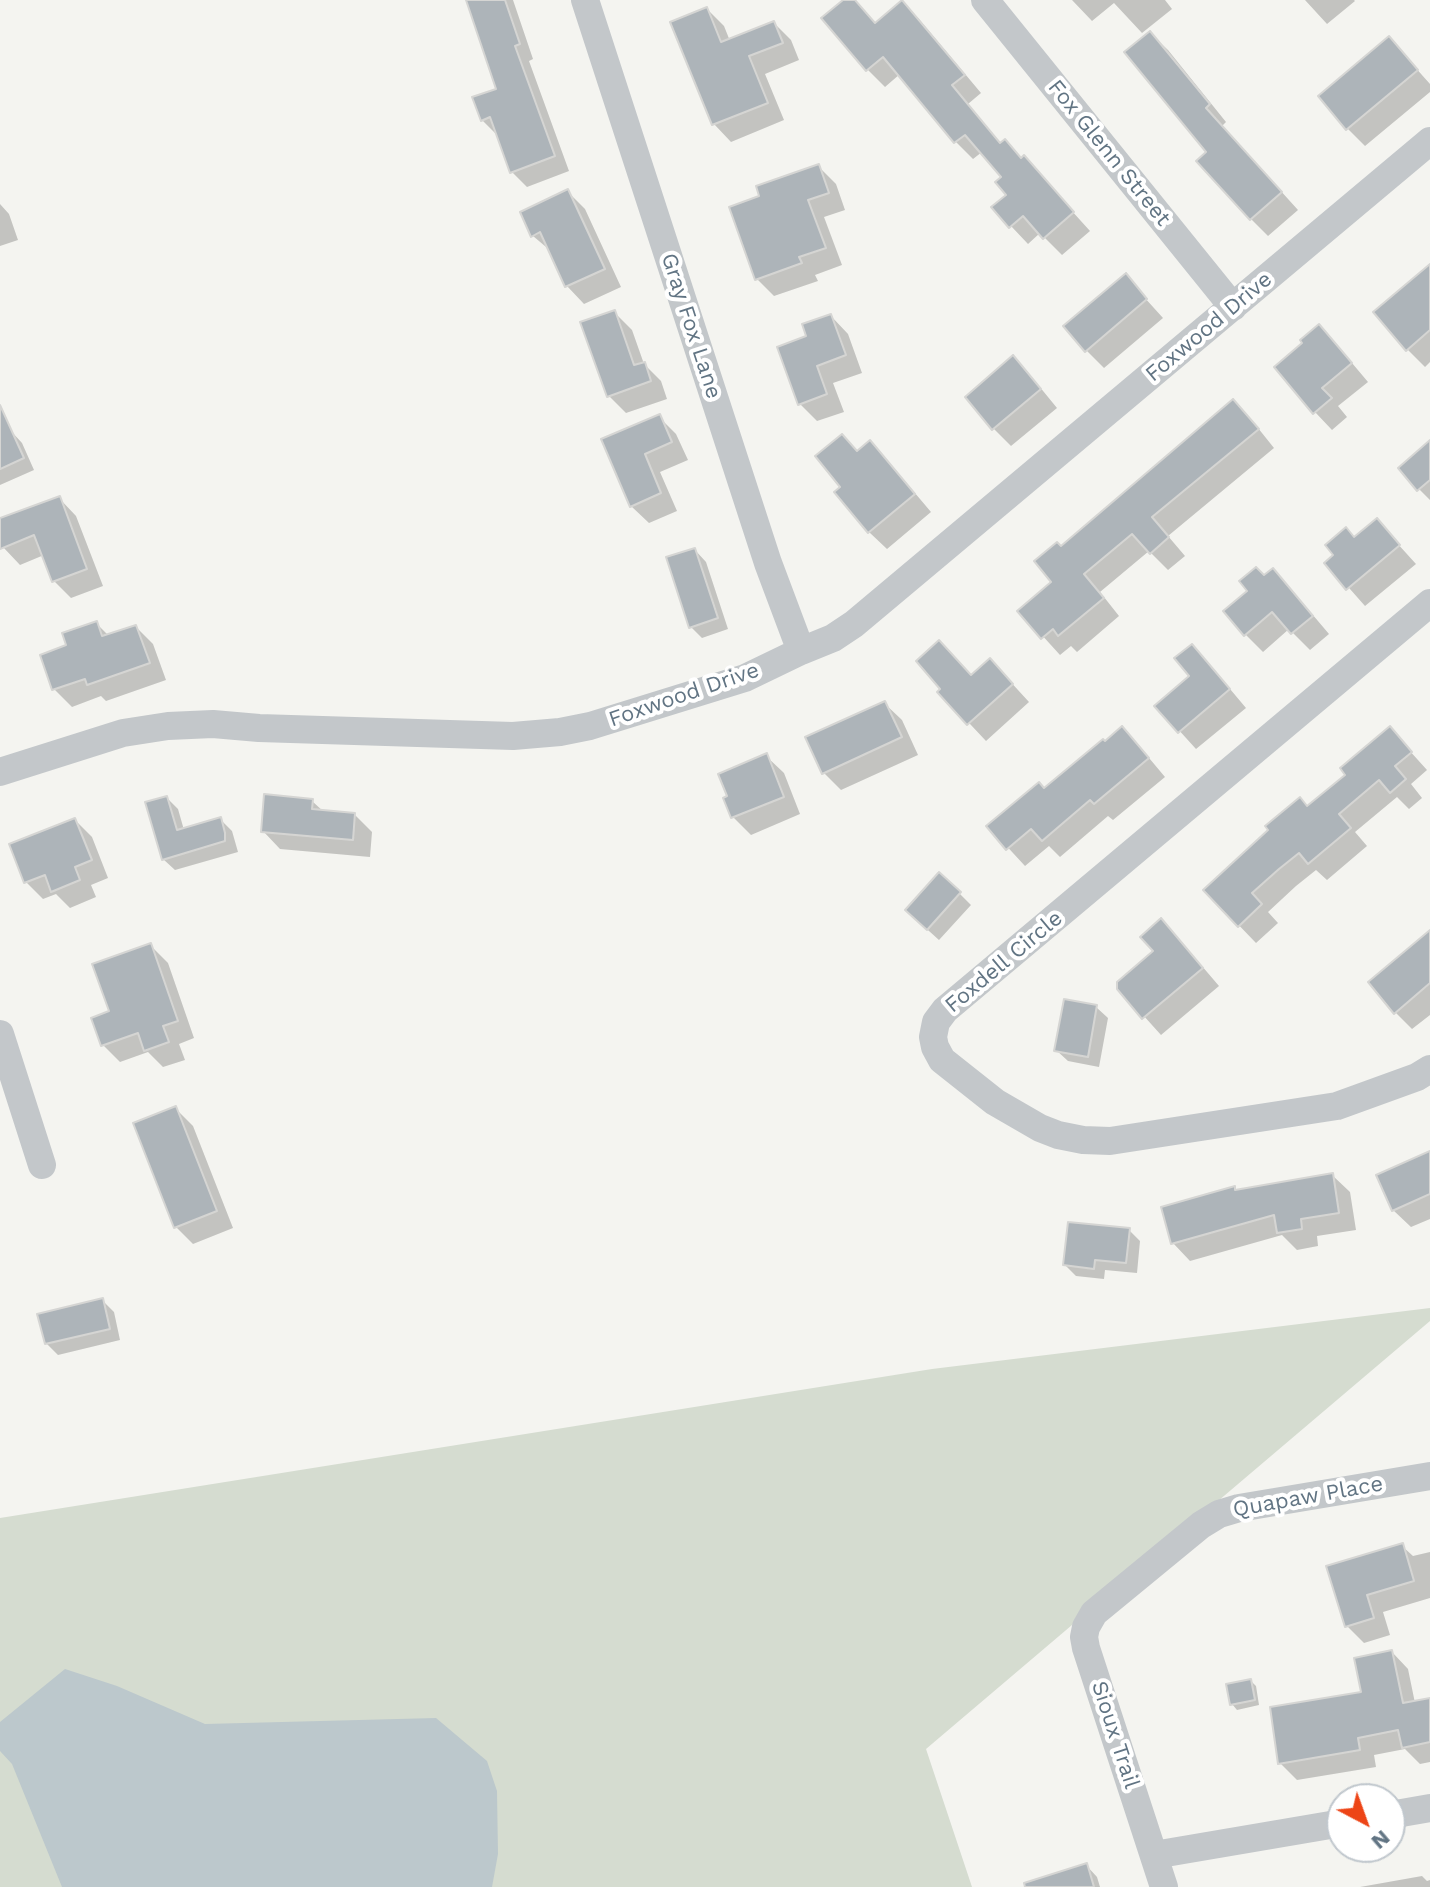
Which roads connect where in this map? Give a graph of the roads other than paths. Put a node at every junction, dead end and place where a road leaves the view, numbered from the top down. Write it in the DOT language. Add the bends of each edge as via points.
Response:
graph roads {
  1 [pos="585,0"];
  2 [pos="985,0"];
  3 [pos="1430,141"];
  4 [pos="1233,307"];
  5 [pos="1430,603"];
  6 [pos="801,651"];
  7 [pos="1,769"];
  8 [pos="0,1034"];
  9 [pos="1430,1069"];
  10 [pos="42,1165"];
  11 [pos="1430,1476"];
  12 [pos="1118,1594"];
  13 [pos="1430,1808"];
  14 [pos="1406,1812"];
  15 [pos="1326,1826"];
  16 [pos="1154,1855"];
  17 [pos="1164,1887"];
  1 -- 6 [label="street, Gray Fox Lane"];
  2 -- 4 [label="street, Fox Glenn Street"];
  3 -- 4 [label="street, Foxwood Drive"];
  4 -- 6 [label="street, Foxwood Drive" via="854,624"];
  5 -- 9 [label="street, Foxdell Circle" via="945,1010 933,1037 942,1060 995,1102 1040,1128 1083,1140 1110,1141 1337,1106"];
  6 -- 7 [label="street, Foxwood Drive" via="745,678 560,732 513,736 168,726 123,733"];
  8 -- 10 [label="street"];
  11 -- 12 [label="street, Quapaw Place" via="1219,1514"];
  12 -- 16 [label="street, Sioux Trail" via="1094,1613 1084,1637"];
  13 -- 14 [label="street"];
  15 -- 16 [label="street"];
  16 -- 17 [label="street, Sioux Trail"];
}
